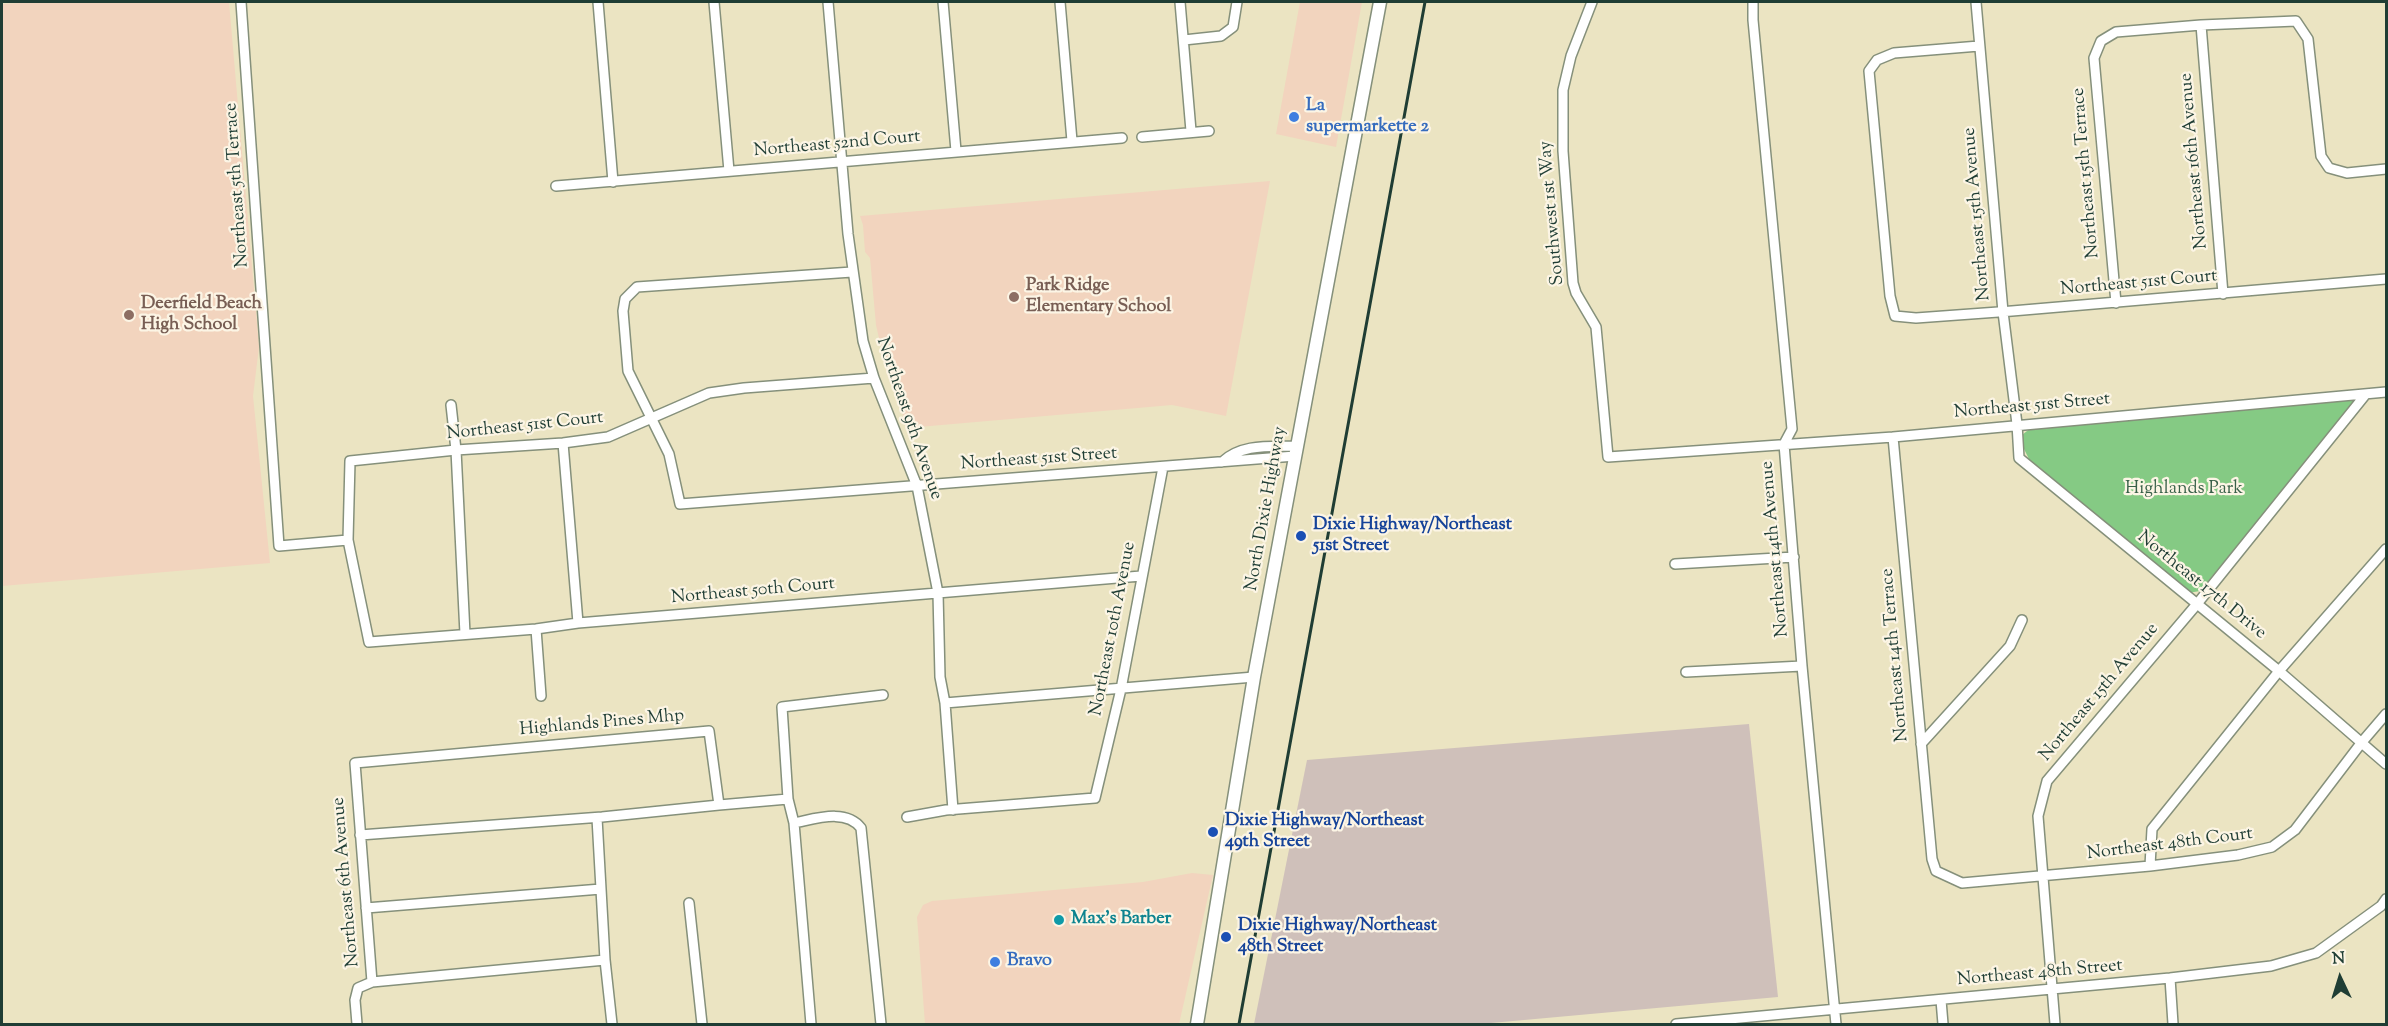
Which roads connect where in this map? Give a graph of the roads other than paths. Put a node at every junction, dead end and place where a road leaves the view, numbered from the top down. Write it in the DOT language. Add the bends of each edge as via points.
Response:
graph roads {
  1 [pos="242,2"];
  2 [pos="598,2"];
  3 [pos="714,2"];
  4 [pos="828,2"];
  5 [pos="944,2"];
  6 [pos="1060,2"];
  7 [pos="1180,2"];
  8 [pos="1237,2"];
  9 [pos="1380,2"];
  10 [pos="1592,2"];
  11 [pos="1753,2"];
  12 [pos="1976,2"];
  13 [pos="2201,25"];
  14 [pos="1184,40"];
  15 [pos="1979,46"];
  16 [pos="1191,131"];
  17 [pos="1209,131"];
  18 [pos="1142,137"];
  19 [pos="1122,138"];
  20 [pos="1072,141"];
  21 [pos="956,151"];
  22 [pos="842,162"];
  23 [pos="2386,168"];
  24 [pos="729,171"];
  25 [pos="613,182"];
  26 [pos="556,186"];
  27 [pos="852,272"];
  28 [pos="2386,279"];
  29 [pos="2223,294"];
  30 [pos="2116,303"];
  31 [pos="2003,312"];
  32 [pos="874,378"];
  33 [pos="2386,392"];
  34 [pos="2366,394"];
  35 [pos="451,405"];
  36 [pos="650,419"];
  37 [pos="2017,424"];
  38 [pos="1893,436"];
  39 [pos="563,443"];
  40 [pos="1784,444"];
  41 [pos="456,450"];
  42 [pos="1296,451"];
  43 [pos="1608,457"];
  44 [pos="1163,466"];
  45 [pos="917,486"];
  46 [pos="348,540"];
  47 [pos="2386,549"];
  48 [pos="1794,557"];
  49 [pos="1675,564"];
  50 [pos="1141,576"];
  51 [pos="938,593"];
  52 [pos="2197,604"];
  53 [pos="2022,620"];
  54 [pos="578,623"];
  55 [pos="536,629"];
  56 [pos="465,634"];
  57 [pos="1802,666"];
  58 [pos="2279,671"];
  59 [pos="1686,672"];
  60 [pos="1254,677"];
  61 [pos="1120,689"];
  62 [pos="883,695"];
  63 [pos="541,696"];
  64 [pos="945,703"];
  65 [pos="2386,714"];
  66 [pos="2362,741"];
  67 [pos="1921,744"];
  68 [pos="354,763"];
  69 [pos="2386,764"];
  70 [pos="788,799"];
  71 [pos="719,805"];
  72 [pos="953,810"];
  73 [pos="907,817"];
  74 [pos="597,818"];
  75 [pos="795,823"];
  76 [pos="360,835"];
  77 [pos="2150,866"];
  78 [pos="1936,870"];
  79 [pos="2043,877"];
  80 [pos="601,889"];
  81 [pos="689,903"];
  82 [pos="2385,905"];
  83 [pos="366,908"];
  84 [pos="605,960"];
  85 [pos="2170,978"];
  86 [pos="372,982"];
  87 [pos="2052,989"];
  88 [pos="1941,1000"];
  89 [pos="1834,1010"];
  90 [pos="357,1024"];
  91 [pos="612,1024"];
  92 [pos="702,1024"];
  93 [pos="811,1024"];
  94 [pos="881,1024"];
  95 [pos="1197,1024"];
  96 [pos="1676,1024"];
  97 [pos="1836,1024"];
  98 [pos="1943,1024"];
  99 [pos="2055,1024"];
  100 [pos="2173,1024"];
  1 -- 46 [label="street, Northeast 5th Terrace" via="279,546"];
  2 -- 25 [label="street"];
  3 -- 24 [label="street"];
  4 -- 22 [label="street, Northeast 9th Avenue"];
  5 -- 21 [label="street"];
  6 -- 20 [label="street"];
  7 -- 14 [label="street"];
  8 -- 14 [label="street" via="1233,27 1221,36"];
  9 -- 42 [label="main road, North Dixie Highway"];
  10 -- 43 [label="street, Southwest 1st Way" via="1565,73 1561,109 1573,283 1596,327"];
  11 -- 40 [label="street, Northeast 14th Avenue" via="1792,429"];
  12 -- 15 [label="street, Northeast 15th Avenue"];
  13 -- 23 [label="street" via="2296,21 2308,39 2321,156 2329,168 2348,173"];
  13 -- 29 [label="street, Northeast 16th Avenue"];
  13 -- 30 [label="street, Northeast 15th Terrace" via="2116,32 2101,40 2094,58"];
  14 -- 16 [label="street"];
  15 -- 31 [label="street, Northeast 15th Avenue"];
  15 -- 31 [label="street, Northeast 51st Court" via="1894,53 1877,60 1869,71 1895,315 1916,318"];
  16 -- 17 [label="street"];
  16 -- 18 [label="street"];
  19 -- 20 [label="street, Northeast 52nd Court"];
  20 -- 21 [label="street, Northeast 52nd Court"];
  21 -- 22 [label="street, Northeast 52nd Court"];
  22 -- 24 [label="street, Northeast 52nd Court"];
  22 -- 27 [label="street, Northeast 9th Avenue"];
  24 -- 25 [label="street, Northeast 52nd Court"];
  25 -- 26 [label="street, Northeast 52nd Court"];
  27 -- 32 [label="street, Northeast 9th Avenue" via="863,341"];
  27 -- 36 [label="street" via="637,287 625,299 623,311 628,371"];
  28 -- 29 [label="street, Northeast 51st Court"];
  29 -- 30 [label="street, Northeast 51st Court"];
  30 -- 31 [label="street, Northeast 51st Court"];
  31 -- 37 [label="street, Northeast 15th Avenue"];
  32 -- 36 [label="street, Northeast 51st Court" via="710,393"];
  32 -- 45 [label="street, Northeast 9th Avenue"];
  33 -- 34 [label="street, Northeast 51st Street"];
  34 -- 37 [label="street, Northeast 51st Street"];
  34 -- 52 [label="street"];
  35 -- 41 [label="street"];
  36 -- 39 [label="street, Northeast 51st Court" via="608,437"];
  36 -- 45 [label="street, Northeast 51st Street" via="669,454 680,504"];
  37 -- 38 [label="street, Northeast 51st Street"];
  37 -- 52 [label="street, Northeast 17th Drive" via="2019,458"];
  38 -- 40 [label="street, Northeast 51st Street"];
  38 -- 67 [label="street, Northeast 14th Terrace"];
  39 -- 41 [label="street, Northeast 51st Court"];
  39 -- 54 [label="street"];
  40 -- 43 [label="street, Northeast 51st Street"];
  40 -- 48 [label="street, Northeast 14th Avenue"];
  41 -- 46 [label="street, Northeast 51st Court" via="350,460"];
  41 -- 56 [label="street"];
  42 -- 44 [label="street, Northeast 51st Street" via="1248,448 1231,453 1222,462"];
  42 -- 60 [label="main road, North Dixie Highway"];
  44 -- 45 [label="street, Northeast 51st Street"];
  44 -- 50 [label="street, Northeast 10th Avenue"];
  45 -- 51 [label="street, Northeast 9th Avenue"];
  46 -- 56 [label="street, Northeast 50th Court" via="369,642"];
  47 -- 58 [label="street"];
  48 -- 49 [label="street"];
  48 -- 57 [label="street, Northeast 14th Avenue"];
  50 -- 51 [label="street, Northeast 50th Court"];
  50 -- 61 [label="street, Northeast 10th Avenue"];
  51 -- 54 [label="street, Northeast 50th Court"];
  51 -- 64 [label="street, Northeast 9th Avenue" via="940,677"];
  52 -- 58 [label="street, Northeast 17th Drive"];
  52 -- 79 [label="street, Northeast 15th Avenue" via="2048,781 2038,816"];
  53 -- 67 [label="street" via="2010,646"];
  54 -- 55 [label="street, Northeast 50th Court"];
  55 -- 56 [label="street, Northeast 50th Court"];
  55 -- 63 [label="street"];
  57 -- 59 [label="street"];
  57 -- 89 [label="street, Northeast 14th Avenue"];
  58 -- 66 [label="street, Northeast 17th Drive"];
  58 -- 77 [label="street" via="2152,829"];
  60 -- 61 [label="street"];
  60 -- 95 [label="main road, North Dixie Highway"];
  61 -- 64 [label="street"];
  61 -- 72 [label="street, Northeast 10th Avenue" via="1095,798"];
  62 -- 70 [label="street" via="782,707"];
  64 -- 72 [label="street, Northeast 9th Avenue"];
  65 -- 66 [label="street, Northeast 48th Court"];
  66 -- 69 [label="street, Northeast 17th Drive"];
  66 -- 77 [label="street, Northeast 48th Court" via="2295,830 2272,847"];
  67 -- 78 [label="street, Northeast 14th Terrace"];
  68 -- 71 [label="street, Highlands Pines Mhp" via="709,731"];
  68 -- 76 [label="street, Northeast 6th Avenue"];
  70 -- 71 [label="street"];
  70 -- 75 [label="street"];
  71 -- 74 [label="street"];
  72 -- 73 [label="street"];
  74 -- 76 [label="street"];
  74 -- 80 [label="street"];
  75 -- 93 [label="street"];
  75 -- 94 [label="street" via="846,817 861,828"];
  76 -- 83 [label="street, Northeast 6th Avenue"];
  77 -- 79 [label="street, Northeast 48th Court"];
  78 -- 79 [label="street, Northeast 48th Court" via="1962,883"];
  79 -- 87 [label="street, Northeast 15th Avenue"];
  80 -- 83 [label="street"];
  80 -- 84 [label="street"];
  81 -- 92 [label="street"];
  82 -- 85 [label="street, Northeast 48th Street" via="2316,953 2271,966"];
  83 -- 86 [label="street, Northeast 6th Avenue"];
  84 -- 86 [label="street"];
  84 -- 91 [label="street"];
  85 -- 87 [label="street, Northeast 48th Street"];
  85 -- 100 [label="street"];
  86 -- 90 [label="street, Northeast 6th Avenue" via="358,988"];
  87 -- 88 [label="street, Northeast 48th Street"];
  87 -- 99 [label="street, Northeast 15th Avenue"];
  88 -- 89 [label="street, Northeast 48th Street"];
  88 -- 98 [label="street"];
  89 -- 96 [label="street, Northeast 48th Street"];
  89 -- 97 [label="street, Northeast 14th Avenue"];
}
